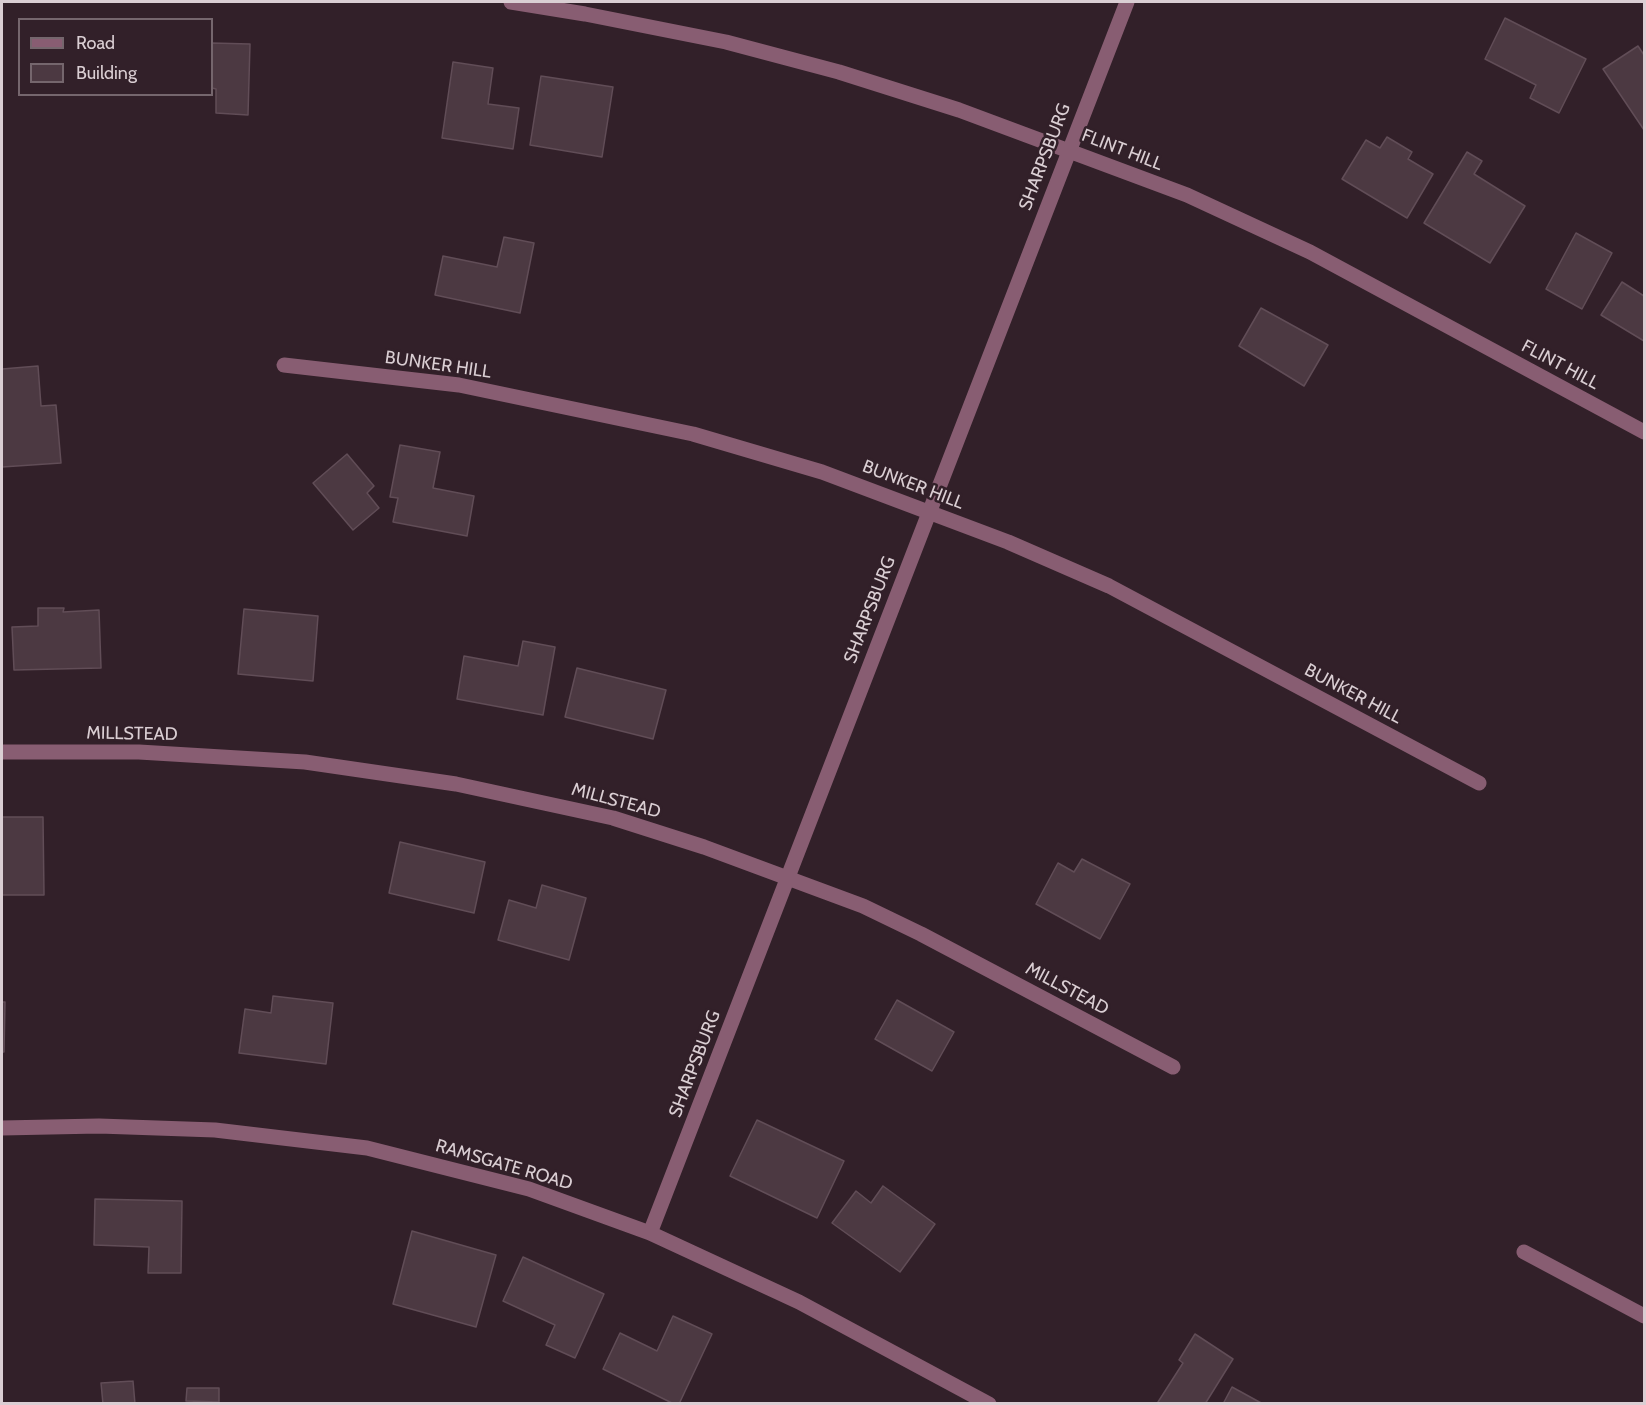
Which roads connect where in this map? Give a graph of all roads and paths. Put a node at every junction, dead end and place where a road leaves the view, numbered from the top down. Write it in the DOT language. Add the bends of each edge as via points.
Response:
graph roads {
  1 [pos="511,2"];
  2 [pos="1127,2"];
  3 [pos="1069,151"];
  4 [pos="284,365"];
  5 [pos="1644,432"];
  6 [pos="929,511"];
  7 [pos="2,752"];
  8 [pos="1479,783"];
  9 [pos="788,878"];
  10 [pos="1173,1067"];
  11 [pos="2,1128"];
  12 [pos="650,1233"];
  13 [pos="1524,1252"];
  14 [pos="1644,1316"];
  15 [pos="989,1404"];
  1 -- 3 [label="street, FLINT HILL" via="748,48 838,72 959,110"];
  2 -- 3 [label="street, SHARPSBURG"];
  3 -- 5 [label="street, FLINT HILL" via="1187,195 1310,252"];
  3 -- 6 [label="street, SHARPSBURG"];
  4 -- 6 [label="street, BUNKER HILL" via="459,385 693,434 822,472"];
  6 -- 8 [label="street, BUNKER HILL" via="1109,586"];
  6 -- 9 [label="street, SHARPSBURG"];
  7 -- 9 [label="street, MILLSTEAD" via="139,752 305,762 456,784 613,818"];
  9 -- 10 [label="street, MILLSTEAD" via="921,934"];
  9 -- 12 [label="street, SHARPSBURG"];
  11 -- 12 [label="street, RAMSGATE ROAD" via="215,1130 367,1148 529,1188"];
  12 -- 15 [label="street, RAMSGATE ROAD" via="799,1302"];
  13 -- 14 [label="street"];
}
